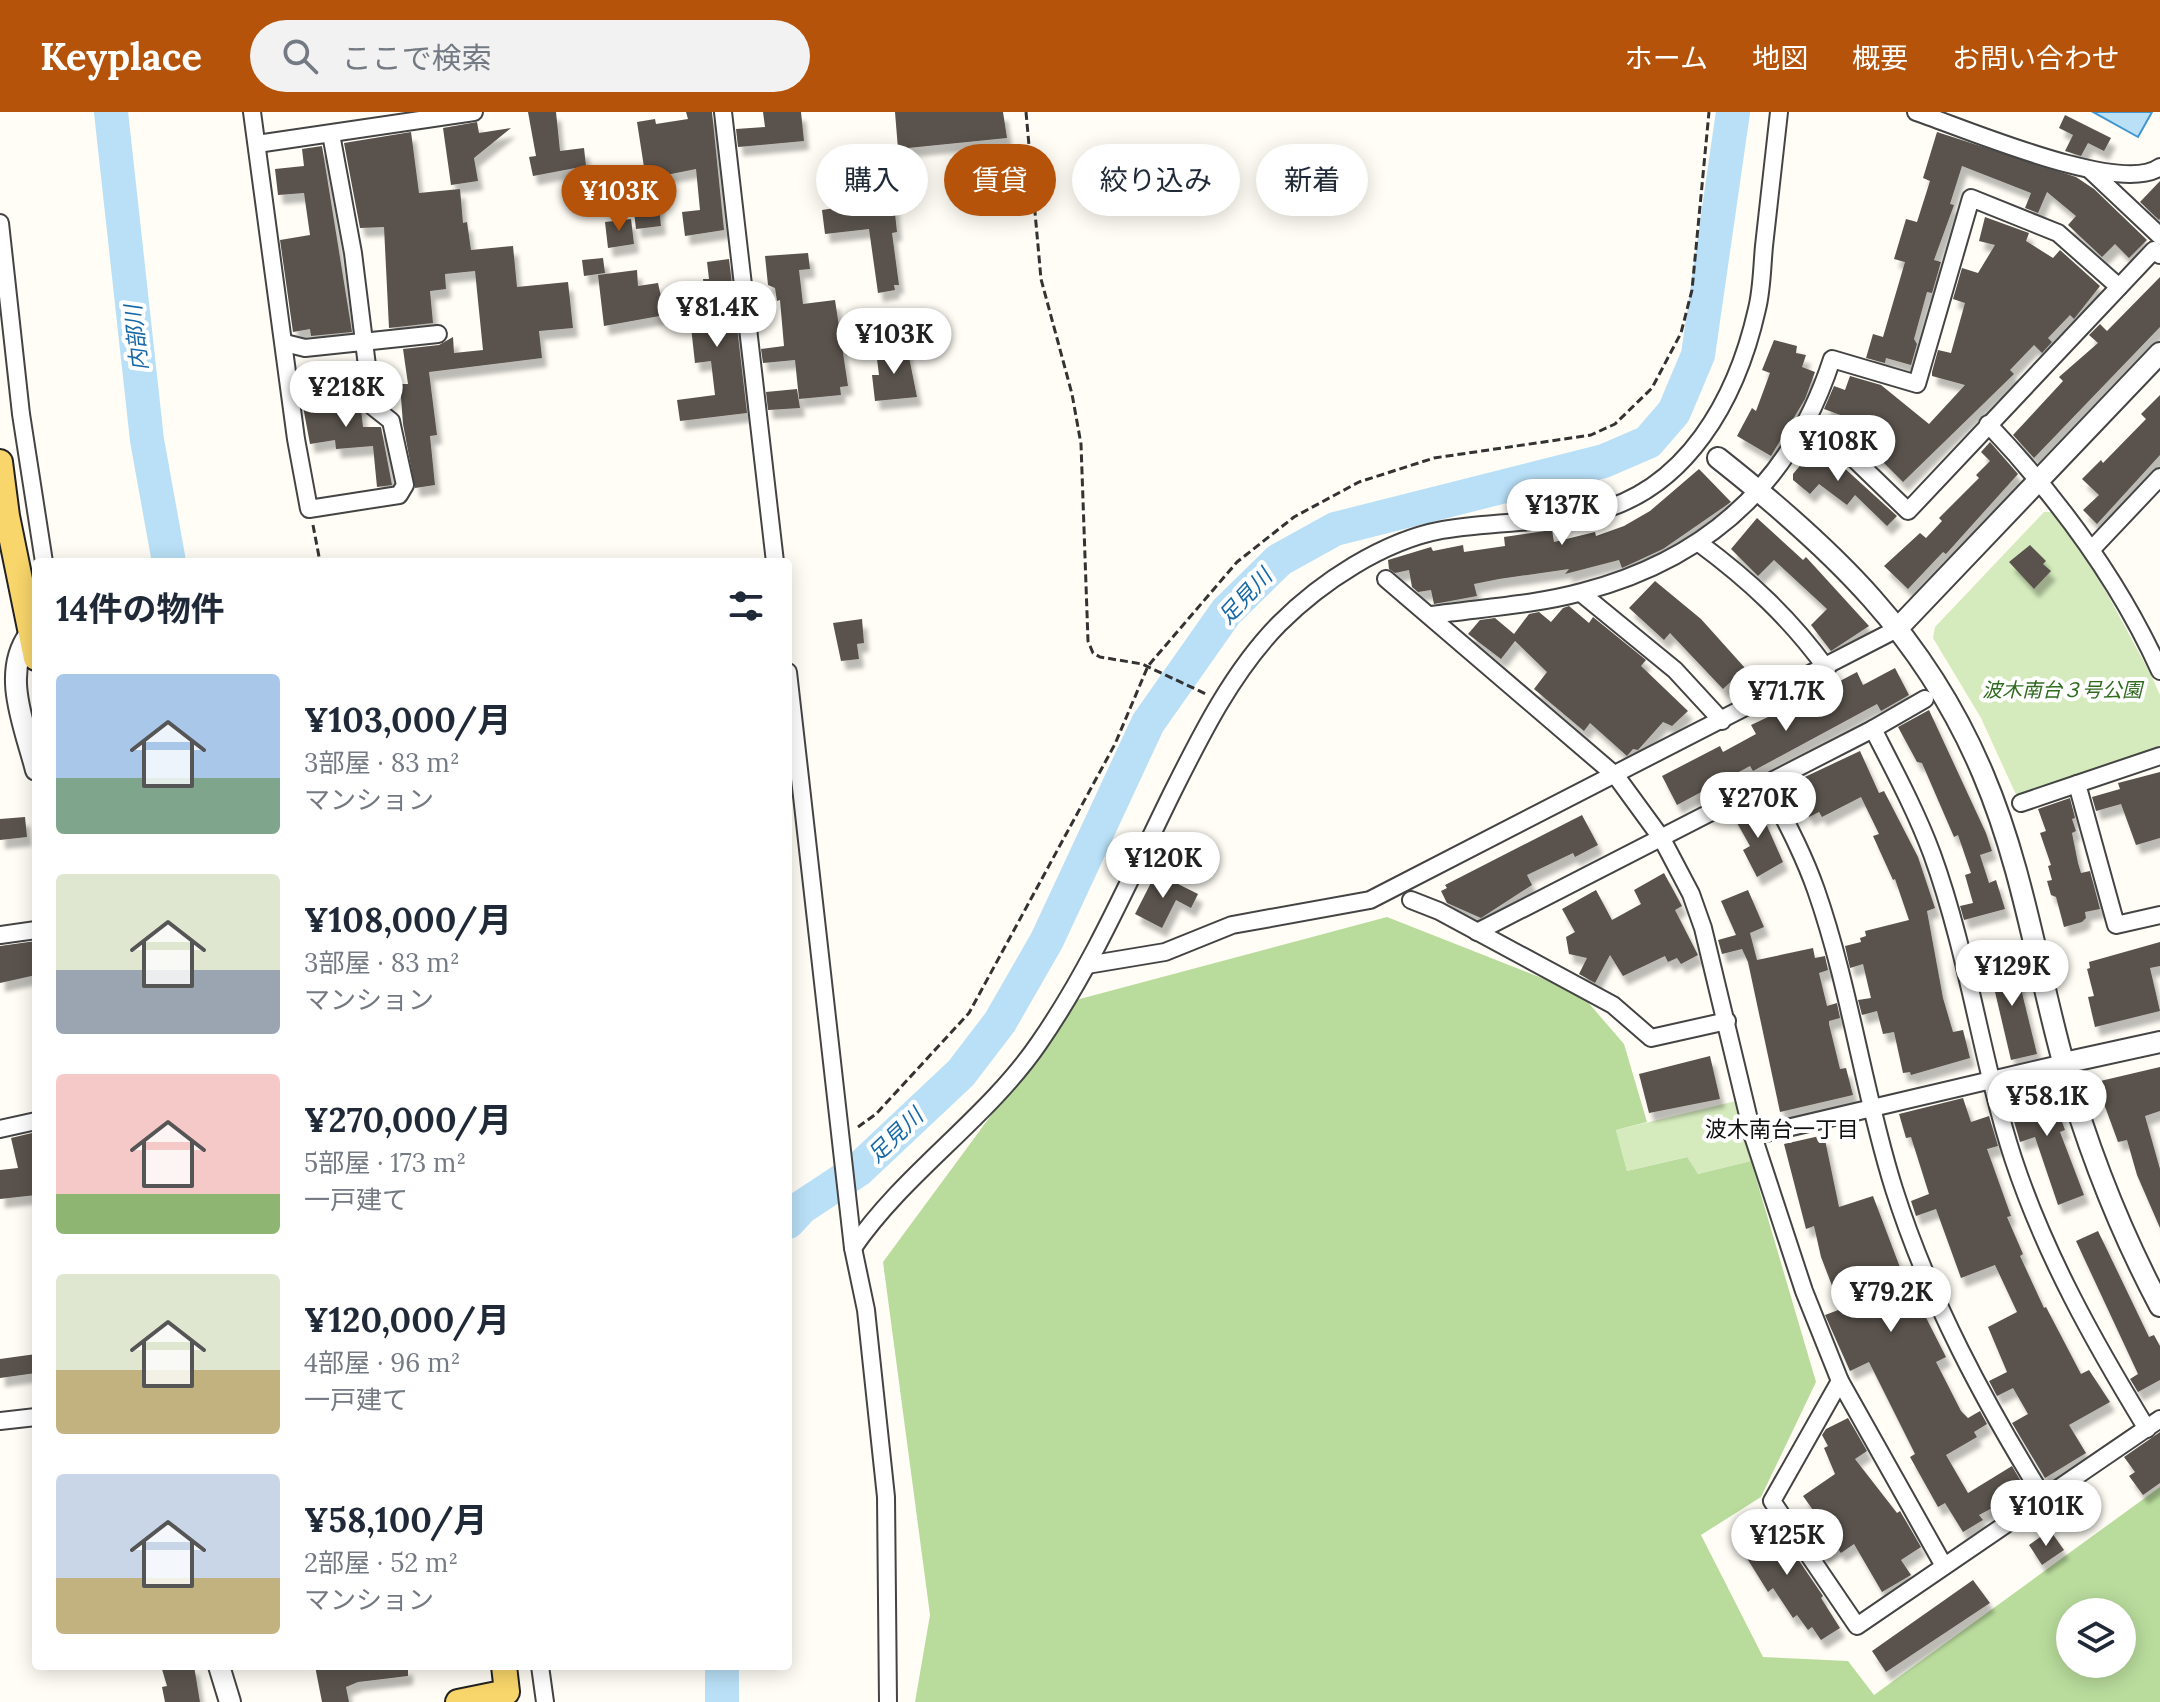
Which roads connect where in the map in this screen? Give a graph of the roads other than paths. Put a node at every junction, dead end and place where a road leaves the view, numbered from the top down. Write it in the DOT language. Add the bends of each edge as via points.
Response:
graph roads {
  1 [pos="252,112"];
  2 [pos="474,112"];
  3 [pos="723,112"];
  4 [pos="1779,112"];
  5 [pos="1916,112"];
  6 [pos="412,118"];
  7 [pos="331,134"];
  8 [pos="257,144"];
  9 [pos="2160,167"];
  10 [pos="2090,170"];
  11 [pos="0,223"];
  12 [pos="2160,236"];
  13 [pos="2160,255"];
  14 [pos="2119,287"];
  15 [pos="438,334"];
  16 [pos="363,341"];
  17 [pos="285,343"];
  18 [pos="2160,353"];
  19 [pos="1807,423"];
  20 [pos="1988,424"];
  21 [pos="1718,458"];
  22 [pos="0,462"];
  23 [pos="2160,477"];
  24 [pos="2040,479"];
  25 [pos="1761,492"];
  26 [pos="1699,543"];
  27 [pos="2092,549"];
  28 [pos="43,558"];
  29 [pos="775,558"];
  30 [pos="1386,579"];
  31 [pos="1581,593"];
  32 [pos="1432,615"];
  33 [pos="1897,629"];
  34 [pos="32,647"];
  35 [pos="1827,669"];
  36 [pos="2160,671"];
  37 [pos="1925,699"];
  38 [pos="792,707"];
  39 [pos="1722,721"];
  40 [pos="1873,729"];
  41 [pos="32,754"];
  42 [pos="2160,756"];
  43 [pos="1616,776"];
  44 [pos="2077,784"];
  45 [pos="1767,785"];
  46 [pos="2021,803"];
  47 [pos="1662,839"];
  48 [pos="1411,900"];
  49 [pos="2160,915"];
  50 [pos="32,931"];
  51 [pos="1477,932"];
  52 [pos="0,935"];
  53 [pos="1087,965"];
  54 [pos="1727,1021"];
  55 [pos="2160,1042"];
  56 [pos="2064,1063"];
  57 [pos="1989,1080"];
  58 [pos="1870,1108"];
  59 [pos="32,1122"];
  60 [pos="0,1129"];
  61 [pos="1753,1136"];
  62 [pos="853,1242"];
  63 [pos="2160,1306"];
  64 [pos="1840,1381"];
  65 [pos="32,1417"];
  66 [pos="0,1421"];
  67 [pos="2153,1424"];
  68 [pos="2045,1500"];
  69 [pos="1944,1566"];
  70 [pos="220,1670"];
  71 [pos="504,1670"];
  72 [pos="541,1670"];
  73 [pos="230,1702"];
  74 [pos="458,1702"];
  75 [pos="545,1702"];
  76 [pos="888,1702"];
  1 -- 8 [label="street"];
  2 -- 6 [label="street"];
  3 -- 29 [label="street"];
  4 -- 53 [label="street" via="1757,308 1718,416 1688,456 1625,502 1590,513 1439,530 1399,544 1317,590 1277,627 1221,700"];
  5 -- 10 [label="street"];
  6 -- 7 [label="street"];
  7 -- 8 [label="street"];
  7 -- 16 [label="street"];
  8 -- 17 [label="street"];
  9 -- 10 [label="street" via="2150,174"];
  10 -- 12 [label="street"];
  11 -- 28 [label="street"];
  13 -- 14 [label="street" via="2154,250"];
  14 -- 19 [label="street" via="2058,233 1971,198 1917,384 1832,359"];
  14 -- 20 [label="street"];
  15 -- 16 [label="street"];
  16 -- 17 [label="street" via="305,348"];
  16 -- 17 [label="street" via="372,406 391,421 404,491 390,498 309,509"];
  18 -- 24 [label="street"];
  19 -- 20 [label="street" via="1848,453 1908,511"];
  19 -- 25 [label="street"];
  20 -- 24 [label="street"];
  21 -- 25 [label="street"];
  22 -- 34 [label="main road"];
  23 -- 27 [label="street"];
  24 -- 27 [label="street"];
  24 -- 33 [label="street"];
  25 -- 26 [label="street"];
  25 -- 33 [label="street" via="1837,557"];
  26 -- 31 [label="street" via="1644,571"];
  26 -- 35 [label="street" via="1797,628"];
  27 -- 36 [label="street"];
  30 -- 32 [label="street"];
  31 -- 32 [label="street"];
  31 -- 39 [label="street" via="1675,670"];
  32 -- 43 [label="street"];
  33 -- 35 [label="street"];
  33 -- 56 [label="street" via="1949,708 1998,812"];
  34 -- 41 [label="street" via="18,650 14,682"];
  35 -- 39 [label="street"];
  37 -- 40 [label="street"];
  38 -- 62 [label="street"];
  39 -- 43 [label="street"];
  40 -- 45 [label="street"];
  40 -- 57 [label="street" via="1932,856"];
  42 -- 44 [label="street"];
  43 -- 47 [label="street"];
  43 -- 53 [label="street" via="1370,900 1232,925 1165,952"];
  44 -- 46 [label="street"];
  44 -- 49 [label="street" via="2116,925"];
  45 -- 47 [label="street"];
  45 -- 58 [label="street" via="1799,845 1824,914"];
  47 -- 51 [label="street"];
  47 -- 54 [label="street" via="1695,906"];
  48 -- 51 [label="street"];
  50 -- 52 [label="street"];
  51 -- 54 [label="street" via="1613,1005 1651,1038"];
  53 -- 62 [label="street" via="1038,1045"];
  54 -- 61 [label="street"];
  55 -- 56 [label="street"];
  56 -- 57 [label="street"];
  56 -- 63 [label="street" via="2099,1176"];
  57 -- 58 [label="street"];
  57 -- 67 [label="street" via="2050,1252 2102,1355"];
  58 -- 61 [label="street"];
  58 -- 68 [label="street" via="1920,1261 1997,1421"];
  59 -- 60 [label="street"];
  61 -- 64 [label="street"];
  62 -- 76 [label="street" via="866,1310 886,1497"];
  64 -- 69 [label="street"];
  64 -- 69 [label="street" via="1772,1501 1857,1626"];
  65 -- 66 [label="street"];
  67 -- 68 [label="street"];
  68 -- 69 [label="street"];
  70 -- 73 [label="street"];
  71 -- 74 [label="main road" via="507,1692"];
  72 -- 75 [label="street"];
}
